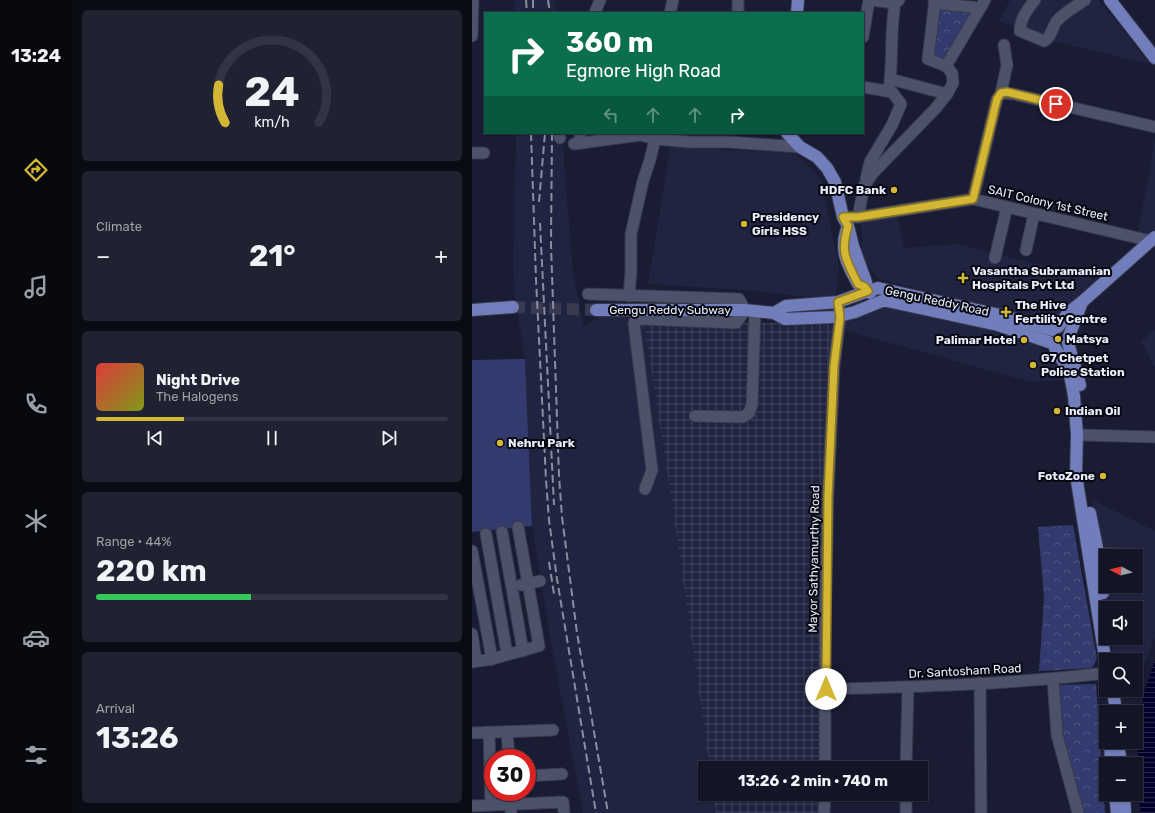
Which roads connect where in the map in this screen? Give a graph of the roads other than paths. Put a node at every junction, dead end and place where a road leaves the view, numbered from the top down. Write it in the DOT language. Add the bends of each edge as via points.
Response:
graph roads {
  1 [pos="473,0"];
  2 [pos="600,0"];
  3 [pos="673,0"];
  4 [pos="738,0"];
  5 [pos="798,0"];
  6 [pos="870,0"];
  7 [pos="1034,0"];
  8 [pos="1085,0"];
  9 [pos="1110,0"];
  10 [pos="897,2"];
  11 [pos="934,2"];
  12 [pos="948,2"];
  13 [pos="976,4"];
  14 [pos="595,12"];
  15 [pos="670,12"];
  16 [pos="738,12"];
  17 [pos="797,12"];
  18 [pos="864,32"];
  19 [pos="472,36"];
  20 [pos="1004,45"];
  21 [pos="1155,58"];
  22 [pos="946,66"];
  23 [pos="890,79"];
  24 [pos="864,87"];
  25 [pos="889,91"];
  26 [pos="1001,93"];
  27 [pos="947,94"];
  28 [pos="1155,127"];
  29 [pos="641,134"];
  30 [pos="788,134"];
  31 [pos="691,137"];
  32 [pos="655,138"];
  33 [pos="728,138"];
  34 [pos="578,140"];
  35 [pos="800,147"];
  36 [pos="472,153"];
  37 [pos="484,153"];
  38 [pos="864,186"];
  39 [pos="973,199"];
  40 [pos="1007,207"];
  41 [pos="1034,214"];
  42 [pos="858,217"];
  43 [pos="846,222"];
  44 [pos="1153,239"];
  45 [pos="1026,250"];
  46 [pos="995,258"];
  47 [pos="867,289"];
  48 [pos="588,294"];
  49 [pos="629,296"];
  50 [pos="838,302"];
  51 [pos="1082,302"];
  52 [pos="877,303"];
  53 [pos="474,306"];
  54 [pos="513,307"];
  55 [pos="596,310"];
  56 [pos="750,310"];
  57 [pos="774,313"];
  58 [pos="840,317"];
  59 [pos="1055,329"];
  60 [pos="1069,340"];
  61 [pos="1052,345"];
  62 [pos="696,416"];
  63 [pos="1083,435"];
  64 [pos="1155,436"];
  65 [pos="645,489"];
  66 [pos="518,527"];
  67 [pos="502,532"];
  68 [pos="486,534"];
  69 [pos="472,551"];
  70 [pos="1098,553"];
  71 [pos="540,581"];
  72 [pos="527,584"];
  73 [pos="511,586"];
  74 [pos="496,589"];
  75 [pos="476,594"];
  76 [pos="1103,601"];
  77 [pos="472,634"];
  78 [pos="523,651"];
  79 [pos="1104,653"];
  80 [pos="507,654"];
  81 [pos="492,659"];
  82 [pos="474,661"];
  83 [pos="1099,674"];
  84 [pos="1053,680"];
  85 [pos="980,683"];
  86 [pos="908,688"];
  87 [pos="826,689"];
  88 [pos="553,730"];
  89 [pos="489,732"];
  90 [pos="507,732"];
  91 [pos="472,733"];
  92 [pos="508,749"];
  93 [pos="826,761"];
  94 [pos="906,761"];
  95 [pos="562,774"];
  96 [pos="536,775"];
  97 [pos="825,801"];
  98 [pos="906,801"];
  99 [pos="1115,801"];
  100 [pos="1125,801"];
  101 [pos="491,805"];
  102 [pos="472,806"];
  103 [pos="511,809"];
  104 [pos="564,813"];
  105 [pos="824,813"];
  106 [pos="906,813"];
  107 [pos="981,813"];
  108 [pos="1078,813"];
  109 [pos="1117,813"];
  110 [pos="1126,813"];
  1 -- 19 [label="street"];
  2 -- 14 [label="street"];
  3 -- 15 [label="street"];
  4 -- 16 [label="street"];
  5 -- 17 [label="main road"];
  6 -- 10 [label="street"];
  6 -- 18 [label="street"];
  7 -- 8 [label="street" via="1020,31 1044,41 1062,16"];
  9 -- 21 [label="main road"];
  10 -- 23 [label="street" via="892,20"];
  11 -- 12 [label="street"];
  11 -- 22 [label="street" via="928,59"];
  12 -- 13 [label="street"];
  13 -- 22 [label="street"];
  20 -- 26 [label="street" via="1007,65"];
  22 -- 27 [label="street" via="952,73 953,83"];
  23 -- 25 [label="street"];
  23 -- 27 [label="street"];
  24 -- 25 [label="street"];
  25 -- 38 [label="street" via="901,104 870,162"];
  26 -- 28 [label="street"];
  26 -- 39 [label="street" via="997,99"];
  27 -- 38 [label="street" via="873,173"];
  29 -- 32 [label="street"];
  29 -- 34 [label="street"];
  30 -- 35 [label="main road"];
  31 -- 32 [label="street"];
  31 -- 33 [label="street"];
  32 -- 49 [label="street" via="631,234"];
  33 -- 35 [label="street"];
  35 -- 43 [label="main road" via="827,168 835,182"];
  36 -- 37 [label="street"];
  38 -- 42 [label="street"];
  39 -- 40 [label="street, SAIT Colony 1st Street"];
  39 -- 42 [label="street, SAIT Colony 1st Street"];
  40 -- 41 [label="street, SAIT Colony 1st Street"];
  40 -- 46 [label="street"];
  41 -- 44 [label="street, SAIT Colony 1st Street"];
  41 -- 45 [label="street"];
  42 -- 43 [label="street, SAIT Colony 1st Street"];
  43 -- 47 [label="main road" via="844,256 858,284"];
  44 -- 51 [label="main road"];
  47 -- 50 [label="main road, Gengu Reddy Road"];
  47 -- 52 [label="main road"];
  47 -- 59 [label="main road, Gengu Reddy Road" via="887,289"];
  48 -- 49 [label="street"];
  49 -- 56 [label="street" via="739,299"];
  50 -- 57 [label="main road, Gengu Reddy Road" via="786,306"];
  50 -- 58 [label="street, Mayor Sathyamurthy Road"];
  51 -- 59 [label="main road" via="1068,313"];
  51 -- 60 [label="main road"];
  52 -- 58 [label="main road, Gengu Reddy Road"];
  52 -- 61 [label="main road" via="887,301 998,325"];
  53 -- 54 [label="main road"];
  55 -- 56 [label="main road, Gengu Reddy Subway"];
  56 -- 57 [label="main road, Gengu Reddy Road"];
  56 -- 62 [label="street" via="750,413 743,417"];
  56 -- 65 [label="street" via="736,323 640,319 635,321 652,470"];
  57 -- 58 [label="main road, Gengu Reddy Road" via="785,319"];
  58 -- 87 [label="street, Mayor Sathyamurthy Road" via="834,366 828,496"];
  59 -- 60 [label="main road" via="1067,331"];
  59 -- 61 [label="main road" via="1049,335"];
  60 -- 61 [label="main road" via="1061,348"];
  60 -- 63 [label="main road" via="1080,386"];
  61 -- 79 [label="main road" via="1070,375 1074,396 1077,435 1076,475"];
  63 -- 64 [label="street"];
  63 -- 70 [label="main road" via="1082,472"];
  66 -- 72 [label="street"];
  67 -- 73 [label="street"];
  68 -- 74 [label="street"];
  69 -- 75 [label="street"];
  70 -- 76 [label="main road"];
  71 -- 72 [label="street"];
  72 -- 73 [label="street"];
  72 -- 78 [label="street" via="539,646"];
  73 -- 74 [label="street"];
  73 -- 78 [label="street"];
  74 -- 75 [label="street"];
  74 -- 80 [label="street"];
  75 -- 81 [label="street"];
  77 -- 82 [label="street"];
  78 -- 80 [label="street"];
  80 -- 81 [label="street"];
  81 -- 82 [label="street"];
  83 -- 84 [label="street, Dr. Santosham Road"];
  84 -- 85 [label="street, Dr. Santosham Road"];
  84 -- 108 [label="street" via="1057,735"];
  85 -- 86 [label="street, Dr. Santosham Road"];
  85 -- 107 [label="street"];
  86 -- 87 [label="street, Dr. Santosham Road"];
  86 -- 94 [label="street"];
  87 -- 93 [label="street, Mayor Sathyamurthy Road"];
  88 -- 90 [label="street"];
  89 -- 90 [label="street"];
  89 -- 91 [label="street"];
  89 -- 101 [label="street"];
  90 -- 92 [label="street"];
  95 -- 96 [label="street"];
  97 -- 105 [label="street"];
  98 -- 106 [label="street"];
  99 -- 109 [label="main road"];
  100 -- 110 [label="main road"];
  101 -- 102 [label="street"];
  101 -- 103 [label="street"];
  103 -- 104 [label="street" via="563,802"];
}
